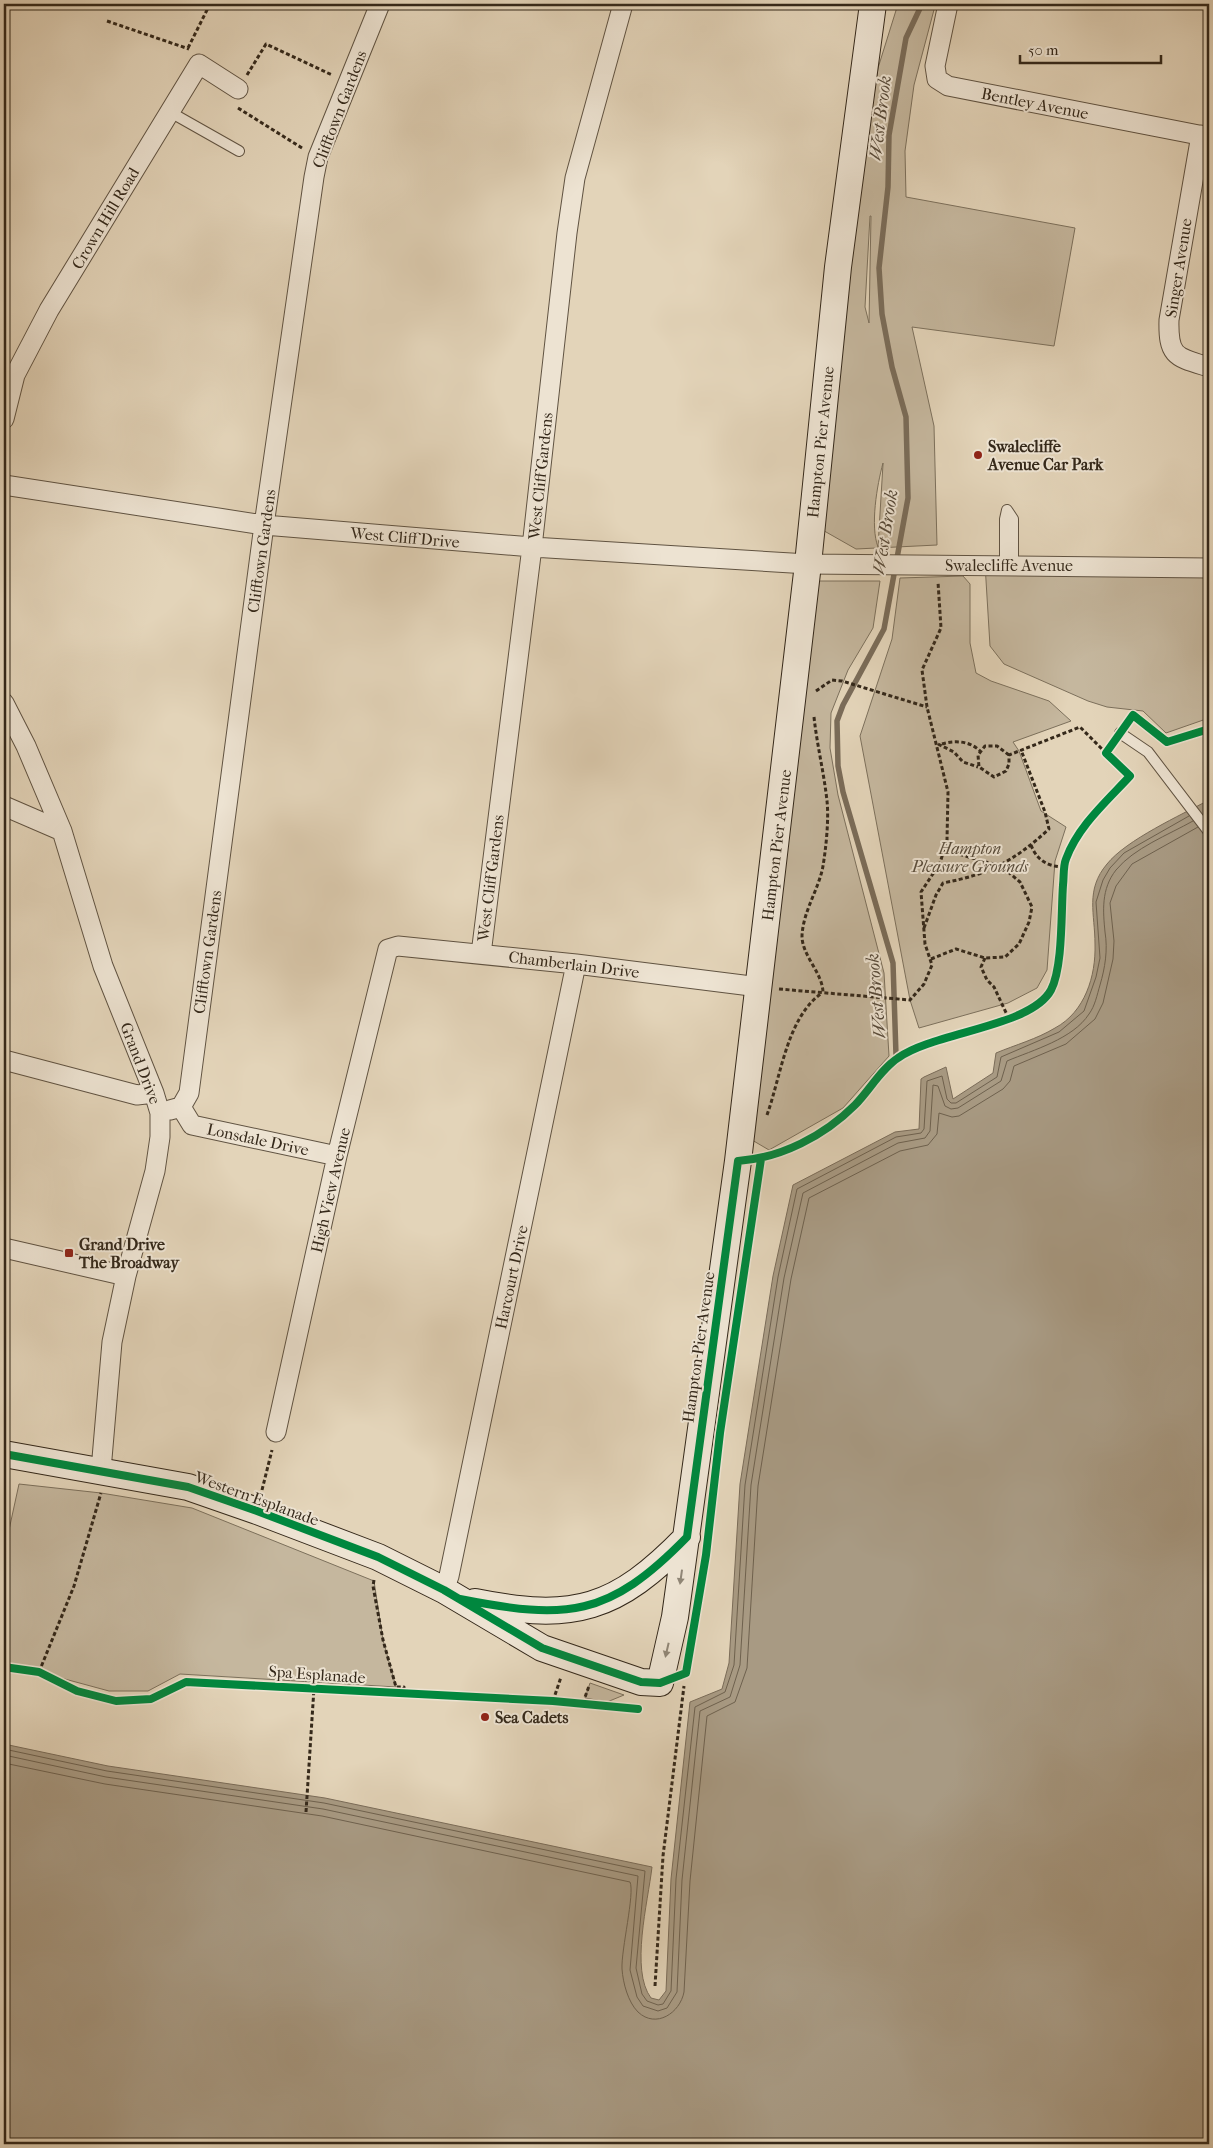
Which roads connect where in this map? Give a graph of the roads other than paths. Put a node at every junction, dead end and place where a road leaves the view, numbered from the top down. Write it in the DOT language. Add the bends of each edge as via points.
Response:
graph roads {
  1 [pos="380,4"];
  2 [pos="623,4"];
  3 [pos="873,4"];
  4 [pos="948,4"];
  5 [pos="238,89"];
  6 [pos="170,112"];
  7 [pos="1205,136"];
  8 [pos="240,151"];
  9 [pos="1209,367"];
  10 [pos="4,419"];
  11 [pos="4,485"];
  12 [pos="264,525"];
  13 [pos="532,547"];
  14 [pos="808,564"];
  15 [pos="1209,568"];
  16 [pos="4,703"];
  17 [pos="1120,733"];
  18 [pos="4,806"];
  19 [pos="62,831"];
  20 [pos="1208,832"];
  21 [pos="388,949"];
  22 [pos="481,954"];
  23 [pos="576,964"];
  24 [pos="759,987"];
  25 [pos="4,1060"];
  26 [pos="154,1093"];
  27 [pos="181,1107"];
  28 [pos="160,1113"];
  29 [pos="337,1156"];
  30 [pos="4,1248"];
  31 [pos="126,1276"];
  32 [pos="276,1432"];
  33 [pos="4,1454"];
  34 [pos="101,1470"];
  35 [pos="687,1537"];
  36 [pos="647,1574"];
  37 [pos="452,1594"];
  38 [pos="548,1611"];
  39 [pos="675,1617"];
  40 [pos="542,1648"];
  41 [pos="672,1683"];
  1 -- 12 [label="street, Clifftown Gardens" via="318,157"];
  2 -- 13 [label="street, West Cliff Gardens" via="575,178"];
  3 -- 14 [label="street, Hampton Pier Avenue" via="838,267"];
  4 -- 7 [label="street, Bentley Avenue" via="935,66 937,79 948,86"];
  5 -- 6 [label="street, Crown Hill Road" via="199,64"];
  6 -- 8 [label="lane"];
  6 -- 10 [label="street, Crown Hill Road" via="49,310 15,375"];
  7 -- 9 [label="street, Singer Avenue" via="1169,320 1168,343 1179,358"];
  11 -- 12 [label="street, West Cliff Drive"];
  12 -- 13 [label="street, West Cliff Drive"];
  12 -- 27 [label="street, Clifftown Gardens" via="189,1094"];
  13 -- 14 [label="street, West Cliff Drive"];
  13 -- 22 [label="street, West Cliff Gardens"];
  14 -- 15 [label="street, Swalecliffe Avenue"];
  14 -- 24 [label="street, Hampton Pier Avenue"];
  16 -- 19 [label="street, Grand Drive"];
  17 -- 20 [label="lane" via="1148,752"];
  18 -- 19 [label="street"];
  19 -- 26 [label="street, Grand Drive" via="103,966"];
  21 -- 22 [label="street, Chamberlain Drive" via="398,946"];
  21 -- 29 [label="street, High View Avenue"];
  22 -- 23 [label="street, Chamberlain Drive"];
  23 -- 24 [label="street, Chamberlain Drive"];
  23 -- 37 [label="street, Harcourt Drive" via="451,1566"];
  24 -- 35 [label="street, Hampton Pier Avenue"];
  25 -- 26 [label="street" via="137,1095"];
  26 -- 28 [label="street, Grand Drive"];
  27 -- 28 [label="street"];
  27 -- 29 [label="street, Lonsdale Drive" via="192,1125"];
  28 -- 31 [label="street, Grand Drive" via="155,1171"];
  29 -- 32 [label="street, High View Avenue"];
  30 -- 31 [label="street"];
  31 -- 34 [label="street, Grand Drive" via="112,1342"];
  33 -- 34 [label="street, Western Esplanade"];
  34 -- 37 [label="street, Western Esplanade" via="188,1487 257,1511 378,1557"];
  35 -- 36 [label="street, Western Esplanade"];
  35 -- 39 [label="street, Hampton Pier Avenue, one-way"];
  36 -- 38 [label="street, Western Esplanade" via="616,1596 589,1607"];
  36 -- 39 [label="street"];
  37 -- 38 [label="street, Western Esplanade" via="522,1610"];
  37 -- 40 [label="street, Western Esplanade"];
  38 -- 40 [label="street" via="540,1626"];
  39 -- 41 [label="street, Hampton Pier Avenue, one-way"];
  40 -- 41 [label="street, Western Esplanade" via="641,1682"];
}
